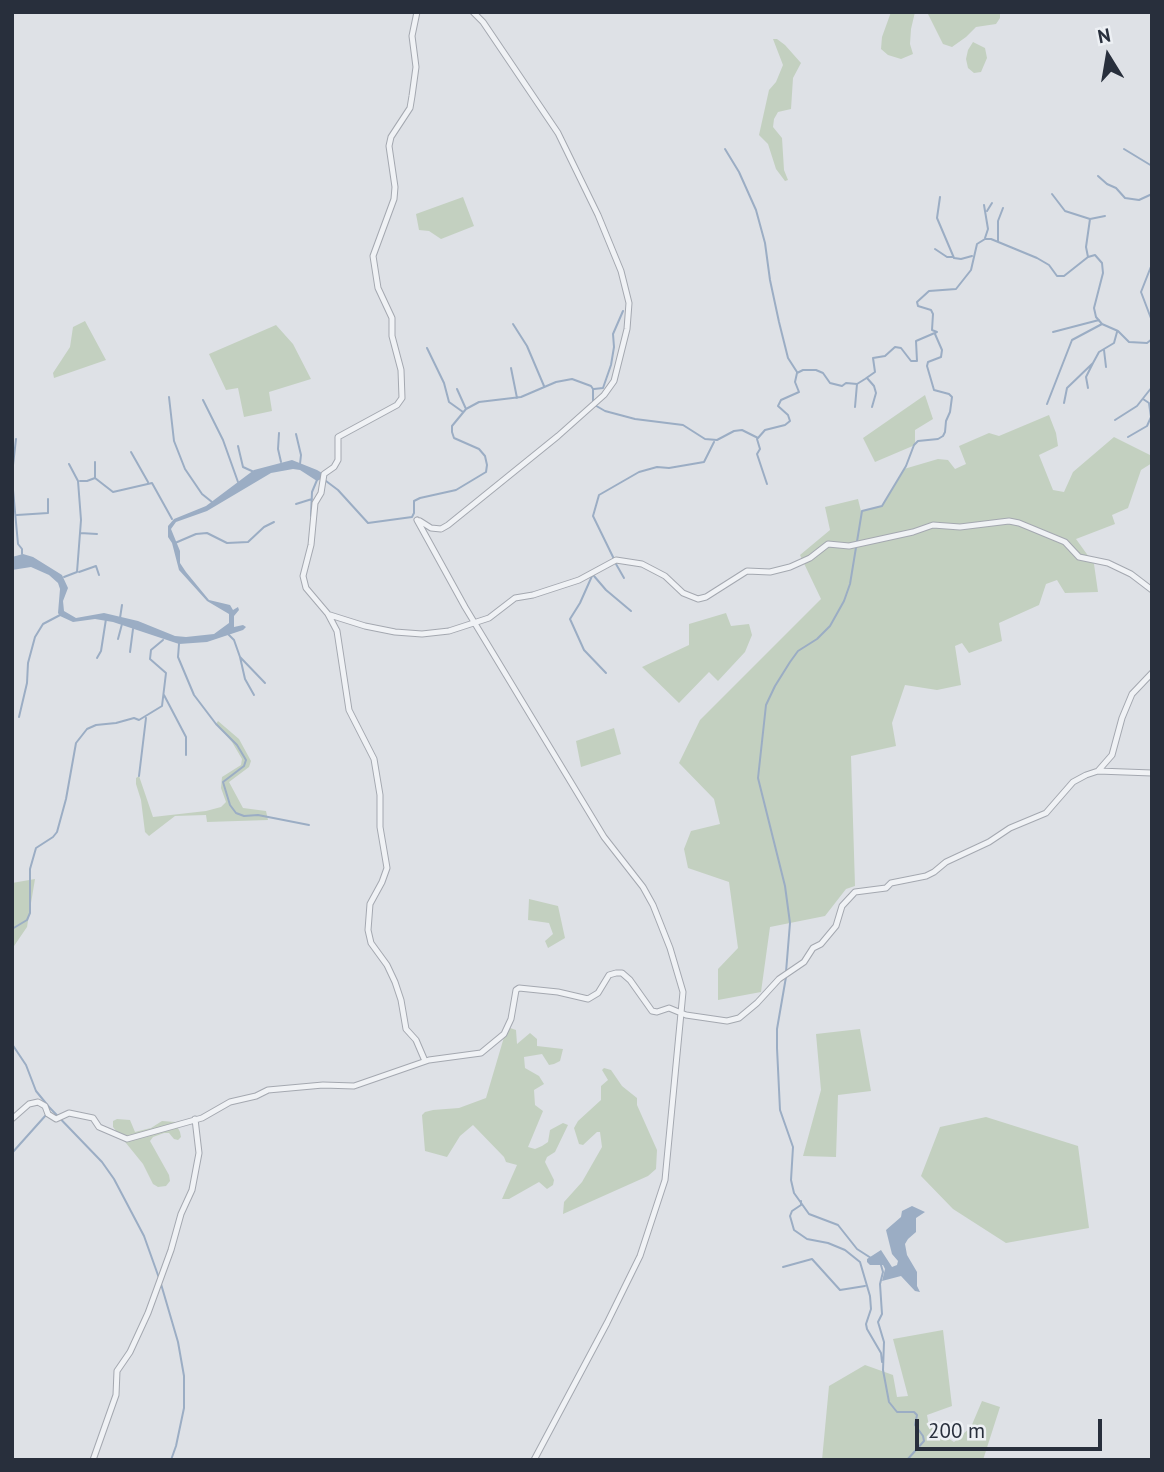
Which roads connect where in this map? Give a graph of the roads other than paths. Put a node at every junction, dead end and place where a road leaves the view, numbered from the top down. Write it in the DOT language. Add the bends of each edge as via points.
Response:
graph roads {
  1 [pos="416,12"];
  2 [pos="473,12"];
  3 [pos="1152,590"];
  4 [pos="328,614"];
  5 [pos="476,624"];
  6 [pos="1152,673"];
  7 [pos="1098,771"];
  8 [pos="1152,773"];
  9 [pos="683,1014"];
  10 [pos="425,1061"];
  11 [pos="12,1119"];
  12 [pos="195,1119"];
  13 [pos="93,1460"];
  14 [pos="534,1460"];
  1 -- 4 [label="street" via="410,108 389,146 394,199 373,256 378,288 391,318 402,398 338,437 337,464 324,474 303,576 306,588"];
  2 -- 5 [label="street" via="558,134 598,215 629,303 614,382 604,395 448,525 431,528 418,520"];
  3 -- 5 [label="street" via="1108,563 1079,557 1065,542 1009,521 933,525 849,546 828,544 790,567 747,571 698,599 642,564 611,561 579,580 515,597"];
  4 -- 5 [label="street" via="365,626 422,634"];
  4 -- 10 [label="street" via="337,631 349,710 371,750 380,795 387,868 370,904 368,930 395,982 406,1029"];
  5 -- 9 [label="street" via="604,837 653,905 683,992"];
  6 -- 7 [label="street" via="1132,694 1112,755"];
  7 -- 8 [label="street"];
  7 -- 9 [label="street" via="1073,782 1046,813 926,876 855,892 821,944 739,1018 726,1021"];
  9 -- 10 [label="street" via="669,1008 652,1011 622,973 609,975 598,993 588,999 519,988 512,1019 492,1046 481,1053"];
  9 -- 14 [label="street" via="664,1180 640,1256"];
  10 -- 12 [label="street" via="354,1086 268,1090"];
  11 -- 12 [label="street" via="38,1101 57,1119 69,1113 93,1118 99,1127 127,1139"];
  12 -- 13 [label="street" via="199,1153 192,1189 148,1313 117,1371 116,1395"];
}
